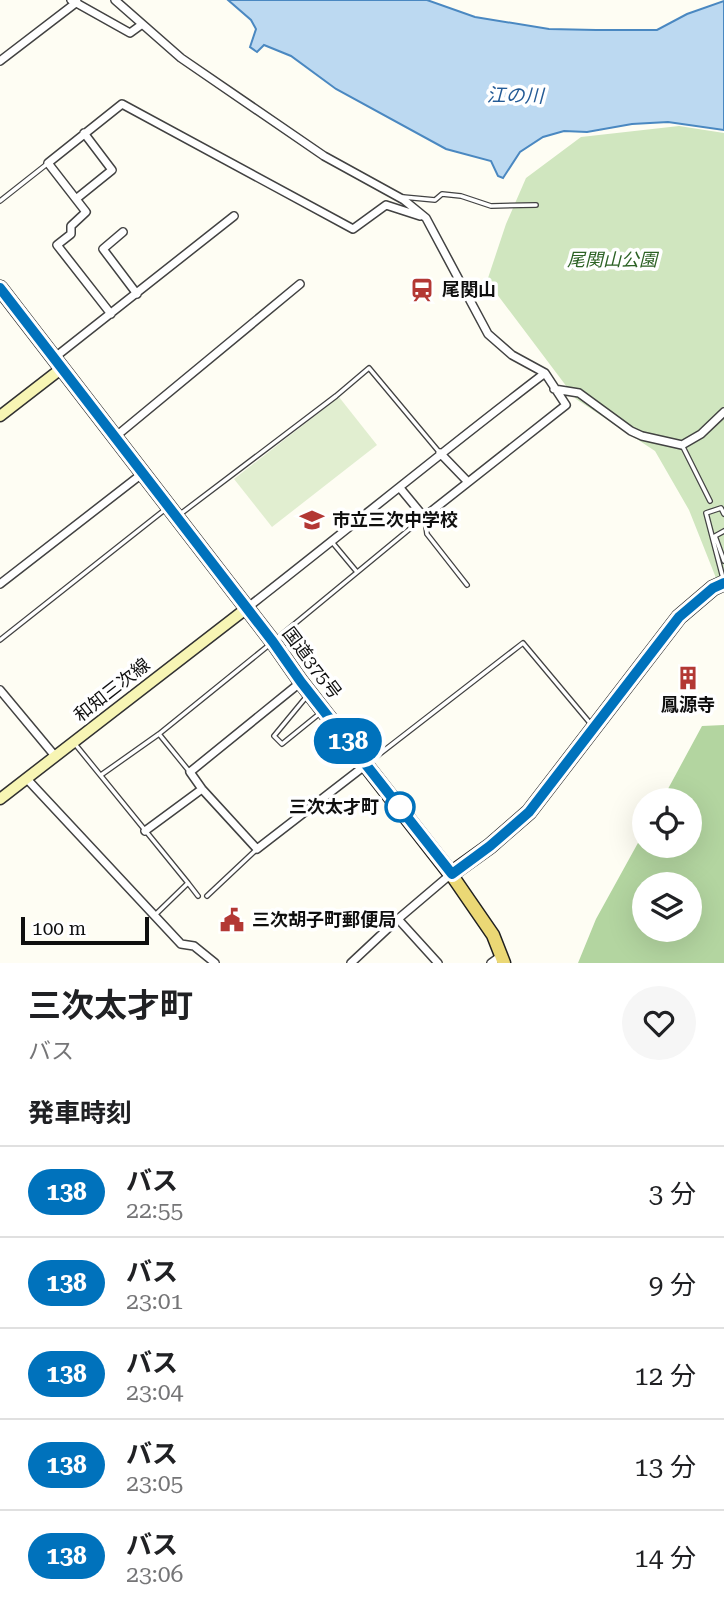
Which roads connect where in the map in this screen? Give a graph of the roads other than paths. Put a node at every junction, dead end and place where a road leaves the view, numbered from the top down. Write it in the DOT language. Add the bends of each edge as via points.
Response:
graph roads {
  1 [pos="115,0"];
  2 [pos="74,1"];
  3 [pos="141,24"];
  4 [pos="0,61"];
  5 [pos="84,133"];
  6 [pos="48,163"];
  7 [pos="400,198"];
  8 [pos="76,199"];
  9 [pos="0,201"];
  10 [pos="536,205"];
  11 [pos="234,216"];
  12 [pos="426,218"];
  13 [pos="123,232"];
  14 [pos="300,284"];
  15 [pos="0,288"];
  16 [pos="137,293"];
  17 [pos="111,314"];
  18 [pos="58,363"];
  19 [pos="545,373"];
  20 [pos="554,389"];
  21 [pos="724,412"];
  22 [pos="0,416"];
  23 [pos="115,437"];
  24 [pos="682,445"];
  25 [pos="440,453"];
  26 [pos="143,473"];
  27 [pos="468,482"];
  28 [pos="400,488"];
  29 [pos="710,501"];
  30 [pos="172,512"];
  31 [pos="724,514"];
  32 [pos="424,517"];
  33 [pos="724,531"];
  34 [pos="332,542"];
  35 [pos="724,561"];
  36 [pos="357,572"];
  37 [pos="724,582"];
  38 [pos="0,584"];
  39 [pos="467,585"];
  40 [pos="247,608"];
  41 [pos="0,640"];
  42 [pos="273,642"];
  43 [pos="305,688"];
  44 [pos="0,690"];
  45 [pos="323,710"];
  46 [pos="594,727"];
  47 [pos="159,734"];
  48 [pos="73,742"];
  49 [pos="55,756"];
  50 [pos="367,764"];
  51 [pos="190,772"];
  52 [pos="101,775"];
  53 [pos="27,779"];
  54 [pos="202,789"];
  55 [pos="0,799"];
  56 [pos="145,831"];
  57 [pos="257,849"];
  58 [pos="452,874"];
  59 [pos="188,883"];
  60 [pos="198,896"];
  61 [pos="207,896"];
  62 [pos="153,917"];
  63 [pos="398,919"];
  64 [pos="503,959"];
  65 [pos="215,963"];
  66 [pos="351,963"];
  67 [pos="438,963"];
  68 [pos="491,963"];
  1 -- 3 [label="street"];
  2 -- 3 [label="street" via="130,33"];
  2 -- 4 [label="street"];
  3 -- 7 [label="street" via="181,58 324,156"];
  5 -- 6 [label="street"];
  5 -- 8 [label="street" via="112,170"];
  5 -- 12 [label="street" via="122,104 353,229 386,205"];
  6 -- 8 [label="street"];
  6 -- 9 [label="lane"];
  7 -- 10 [label="lane" via="435,200 442,194 491,206"];
  7 -- 12 [label="street"];
  8 -- 17 [label="street" via="86,212 57,245"];
  11 -- 16 [label="street"];
  12 -- 19 [label="street" via="488,334 512,355"];
  13 -- 16 [label="street" via="103,249"];
  14 -- 23 [label="street"];
  15 -- 18 [label="highway, 国道375号"];
  16 -- 17 [label="street"];
  17 -- 18 [label="street"];
  18 -- 22 [label="main road"];
  18 -- 23 [label="highway, 国道375号"];
  19 -- 20 [label="street"];
  19 -- 25 [label="street"];
  20 -- 24 [label="street" via="579,393 642,436"];
  20 -- 27 [label="street" via="566,405"];
  21 -- 24 [label="street"];
  23 -- 26 [label="highway, 国道375号"];
  24 -- 29 [label="lane"];
  25 -- 27 [label="street"];
  25 -- 28 [label="street"];
  25 -- 30 [label="lane" via="369,368"];
  26 -- 30 [label="highway, 国道375号"];
  26 -- 38 [label="street"];
  27 -- 32 [label="street"];
  28 -- 32 [label="street"];
  28 -- 34 [label="street"];
  30 -- 40 [label="highway, 国道375号"];
  30 -- 41 [label="lane"];
  31 -- 37 [label="lane" via="721,508 706,513"];
  32 -- 36 [label="lane"];
  32 -- 39 [label="lane" via="427,534"];
  33 -- 35 [label="lane" via="715,536"];
  34 -- 36 [label="lane"];
  34 -- 40 [label="street"];
  36 -- 42 [label="lane"];
  37 -- 46 [label="highway" via="679,617"];
  40 -- 42 [label="highway, 国道375号"];
  40 -- 48 [label="main road, 和知三次線"];
  42 -- 43 [label="highway, 国道375号"];
  42 -- 47 [label="lane"];
  43 -- 45 [label="highway, 国道375号"];
  43 -- 45 [label="lane" via="274,736 282,744"];
  43 -- 51 [label="street"];
  44 -- 49 [label="street"];
  45 -- 50 [label="highway, 国道375号"];
  46 -- 50 [label="lane" via="523,643"];
  46 -- 58 [label="highway" via="529,812"];
  47 -- 51 [label="lane"];
  47 -- 52 [label="lane"];
  48 -- 49 [label="main road, 和知三次線"];
  48 -- 52 [label="lane"];
  49 -- 53 [label="main road, 和知三次線"];
  50 -- 57 [label="street"];
  50 -- 58 [label="highway, 国道375号"];
  51 -- 54 [label="street"];
  52 -- 56 [label="lane"];
  53 -- 55 [label="main road, 和知三次線"];
  53 -- 62 [label="street"];
  54 -- 56 [label="street"];
  54 -- 57 [label="street"];
  56 -- 59 [label="lane"];
  57 -- 61 [label="lane"];
  58 -- 63 [label="street"];
  58 -- 64 [label="main road" via="494,935"];
  59 -- 60 [label="lane"];
  59 -- 62 [label="lane"];
  62 -- 65 [label="street" via="181,944 194,946"];
  63 -- 66 [label="street"];
  63 -- 67 [label="street"];
  64 -- 68 [label="street"];
}
